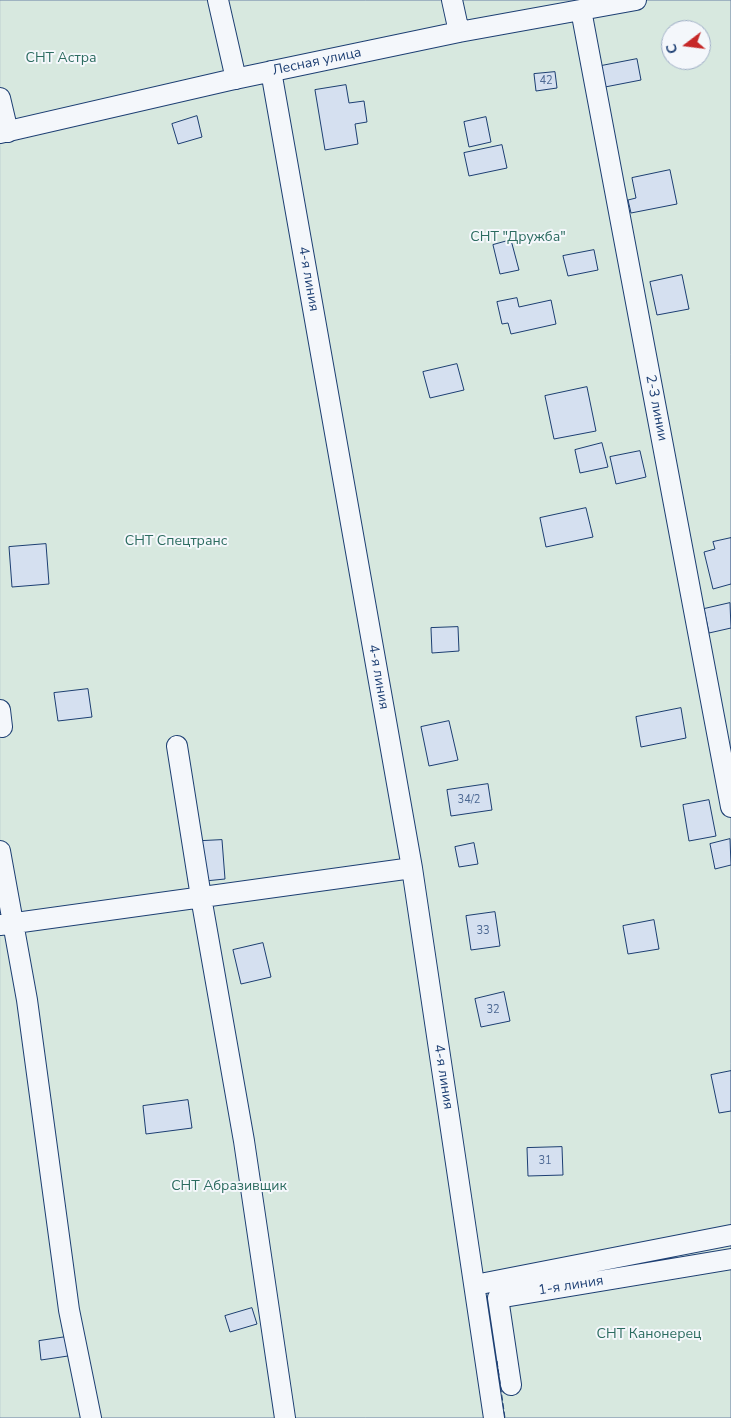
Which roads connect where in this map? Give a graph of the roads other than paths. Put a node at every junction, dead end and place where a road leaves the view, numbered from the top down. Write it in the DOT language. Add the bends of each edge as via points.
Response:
graph roads {
  1 [pos="218,0"];
  2 [pos="452,0"];
  3 [pos="636,0"];
  4 [pos="581,10"];
  5 [pos="459,32"];
  6 [pos="271,71"];
  7 [pos="236,79"];
  8 [pos="0,98"];
  9 [pos="4,132"];
  10 [pos="177,746"];
  11 [pos="731,807"];
  12 [pos="0,851"];
  13 [pos="412,868"];
  14 [pos="201,897"];
  15 [pos="6,924"];
  16 [pos="731,1235"];
  17 [pos="731,1259"];
  18 [pos="475,1285"];
  19 [pos="511,1385"];
  20 [pos="91,1418"];
  21 [pos="285,1418"];
  22 [pos="494,1418"];
  1 -- 7 [label="street"];
  2 -- 5 [label="street"];
  3 -- 4 [label="street, Лесная улица"];
  4 -- 5 [label="street, Лесная улица"];
  4 -- 11 [label="street, 2-3 линии"];
  5 -- 6 [label="street, Лесная улица"];
  6 -- 7 [label="street, Лесная улица"];
  6 -- 13 [label="street, 4-я линия"];
  7 -- 9 [label="street, Лесная улица"];
  8 -- 9 [label="street"];
  10 -- 14 [label="street"];
  12 -- 15 [label="street"];
  13 -- 14 [label="street"];
  13 -- 18 [label="street, 4-я линия"];
  14 -- 15 [label="street"];
  14 -- 21 [label="street" via="244,1141"];
  15 -- 20 [label="street" via="27,1000 69,1310"];
  16 -- 18 [label="street"];
  17 -- 19 [label="street, 1-я линия" via="498,1298"];
  18 -- 22 [label="street, 4-я линия"];
}
